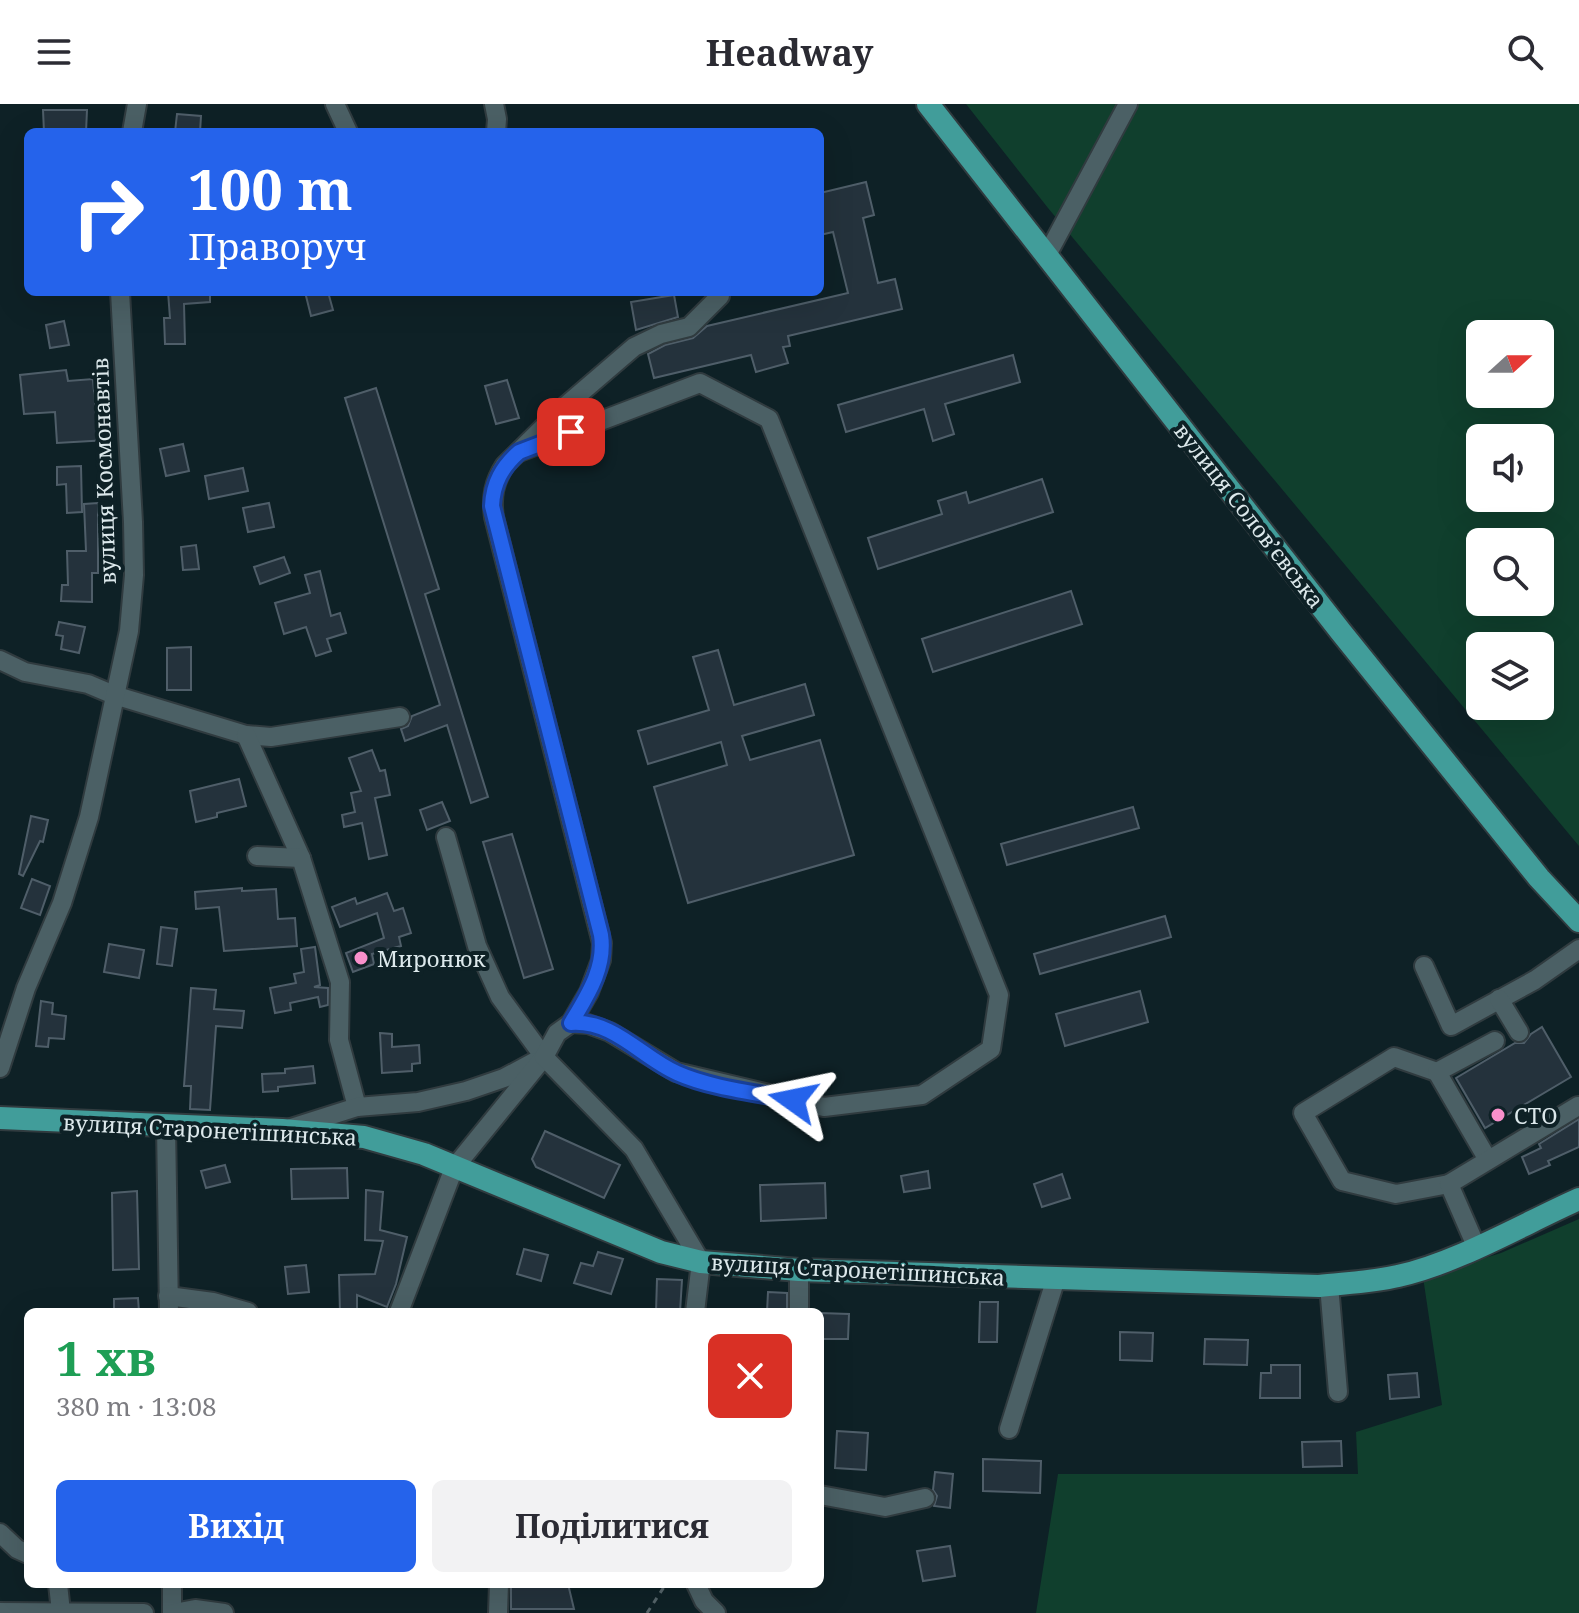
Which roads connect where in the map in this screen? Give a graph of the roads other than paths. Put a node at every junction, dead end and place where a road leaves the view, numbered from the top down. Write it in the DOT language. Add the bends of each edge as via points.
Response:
graph roads {
  1 [pos="137,104"];
  2 [pos="335,104"];
  3 [pos="494,104"];
  4 [pos="928,104"];
  5 [pos="1128,104"];
  6 [pos="133,128"];
  7 [pos="346,128"];
  8 [pos="496,128"];
  9 [pos="1047,255"];
  10 [pos="120,296"];
  11 [pos="720,296"];
  12 [pos="519,452"];
  13 [pos="0,660"];
  14 [pos="114,695"];
  15 [pos="400,717"];
  16 [pos="246,735"];
  17 [pos="446,837"];
  18 [pos="257,856"];
  19 [pos="301,858"];
  20 [pos="1579,921"];
  21 [pos="1579,949"];
  22 [pos="1424,966"];
  23 [pos="1499,999"];
  24 [pos="571,1023"];
  25 [pos="1519,1032"];
  26 [pos="1495,1041"];
  27 [pos="544,1057"];
  28 [pos="1,1064"];
  29 [pos="1437,1072"];
  30 [pos="1578,1106"];
  31 [pos="357,1107"];
  32 [pos="0,1118"];
  33 [pos="166,1126"];
  34 [pos="282,1130"];
  35 [pos="1488,1160"];
  36 [pos="454,1168"];
  37 [pos="1449,1184"];
  38 [pos="1579,1199"];
  39 [pos="1476,1246"];
  40 [pos="701,1262"];
  41 [pos="799,1270"];
  42 [pos="1056,1278"];
  43 [pos="1329,1285"];
  44 [pos="168,1304"];
  45 [pos="234,1308"];
  46 [pos="401,1308"];
  47 [pos="695,1308"];
  48 [pos="799,1308"];
  49 [pos="1338,1392"];
  50 [pos="1009,1429"];
  51 [pos="824,1496"];
  52 [pos="925,1498"];
  53 [pos="0,1533"];
  54 [pos="24,1552"];
  55 [pos="58,1588"];
  56 [pos="172,1588"];
  57 [pos="499,1588"];
  58 [pos="698,1588"];
  59 [pos="0,1612"];
  60 [pos="61,1612"];
  61 [pos="144,1613"];
  62 [pos="173,1613"];
  63 [pos="224,1613"];
  64 [pos="498,1613"];
  65 [pos="716,1613"];
  1 -- 6 [label="street"];
  2 -- 7 [label="street"];
  3 -- 8 [label="street"];
  4 -- 9 [label="main road, вулиця Соловʼєвська"];
  5 -- 9 [label="street"];
  9 -- 20 [label="main road, вулиця Соловʼєвська" via="1442,760"];
  10 -- 14 [label="street, вулиця Космонавтів" via="134,575 129,631"];
  11 -- 12 [label="street" via="689,327 634,347"];
  12 -- 24 [label="street" via="495,484 494,517 602,943 595,980"];
  12 -- 24 [label="street" via="700,383 769,419 999,995 991,1049 922,1095 824,1107 685,1076 610,1032"];
  13 -- 14 [label="street" via="25,672 88,684"];
  14 -- 16 [label="street"];
  14 -- 28 [label="street, вулиця Космонавтів" via="89,817"];
  15 -- 16 [label="street" via="271,737"];
  16 -- 19 [label="street"];
  17 -- 27 [label="street" via="488,972"];
  18 -- 19 [label="street"];
  19 -- 31 [label="street" via="340,982 339,1040"];
  21 -- 23 [label="street"];
  22 -- 23 [label="street" via="1451,1026"];
  23 -- 25 [label="street"];
  24 -- 27 [label="street" via="557,1033"];
  26 -- 29 [label="street"];
  27 -- 31 [label="street" via="466,1091"];
  27 -- 36 [label="street"];
  27 -- 40 [label="street" via="634,1149"];
  29 -- 35 [label="street"];
  29 -- 37 [label="street" via="1394,1057 1303,1113 1342,1181 1396,1194"];
  30 -- 35 [label="street"];
  31 -- 34 [label="street"];
  32 -- 33 [label="main road, вулиця Старонетішинська"];
  33 -- 34 [label="main road, вулиця Старонетішинська"];
  33 -- 44 [label="street"];
  34 -- 36 [label="main road, вулиця Старонетішинська" via="364,1137"];
  35 -- 37 [label="street"];
  36 -- 40 [label="main road, вулиця Старонетішинська" via="661,1252"];
  36 -- 46 [label="street"];
  37 -- 39 [label="street"];
  38 -- 39 [label="main road, вулиця Старонетішинська"];
  39 -- 43 [label="main road, вулиця Старонетішинська" via="1400,1276"];
  40 -- 41 [label="main road, вулиця Старонетішинська"];
  40 -- 47 [label="street"];
  41 -- 42 [label="main road, вулиця Старонетішинська"];
  41 -- 48 [label="street"];
  42 -- 43 [label="main road, вулиця Старонетішинська"];
  42 -- 50 [label="street"];
  43 -- 49 [label="street"];
  44 -- 45 [label="street" via="213,1302"];
  51 -- 52 [label="street" via="885,1507"];
  53 -- 54 [label="street"];
  55 -- 60 [label="street"];
  56 -- 62 [label="street"];
  57 -- 64 [label="street"];
  58 -- 65 [label="street"];
  59 -- 60 [label="street"];
  60 -- 61 [label="street"];
  62 -- 63 [label="street"];
}
